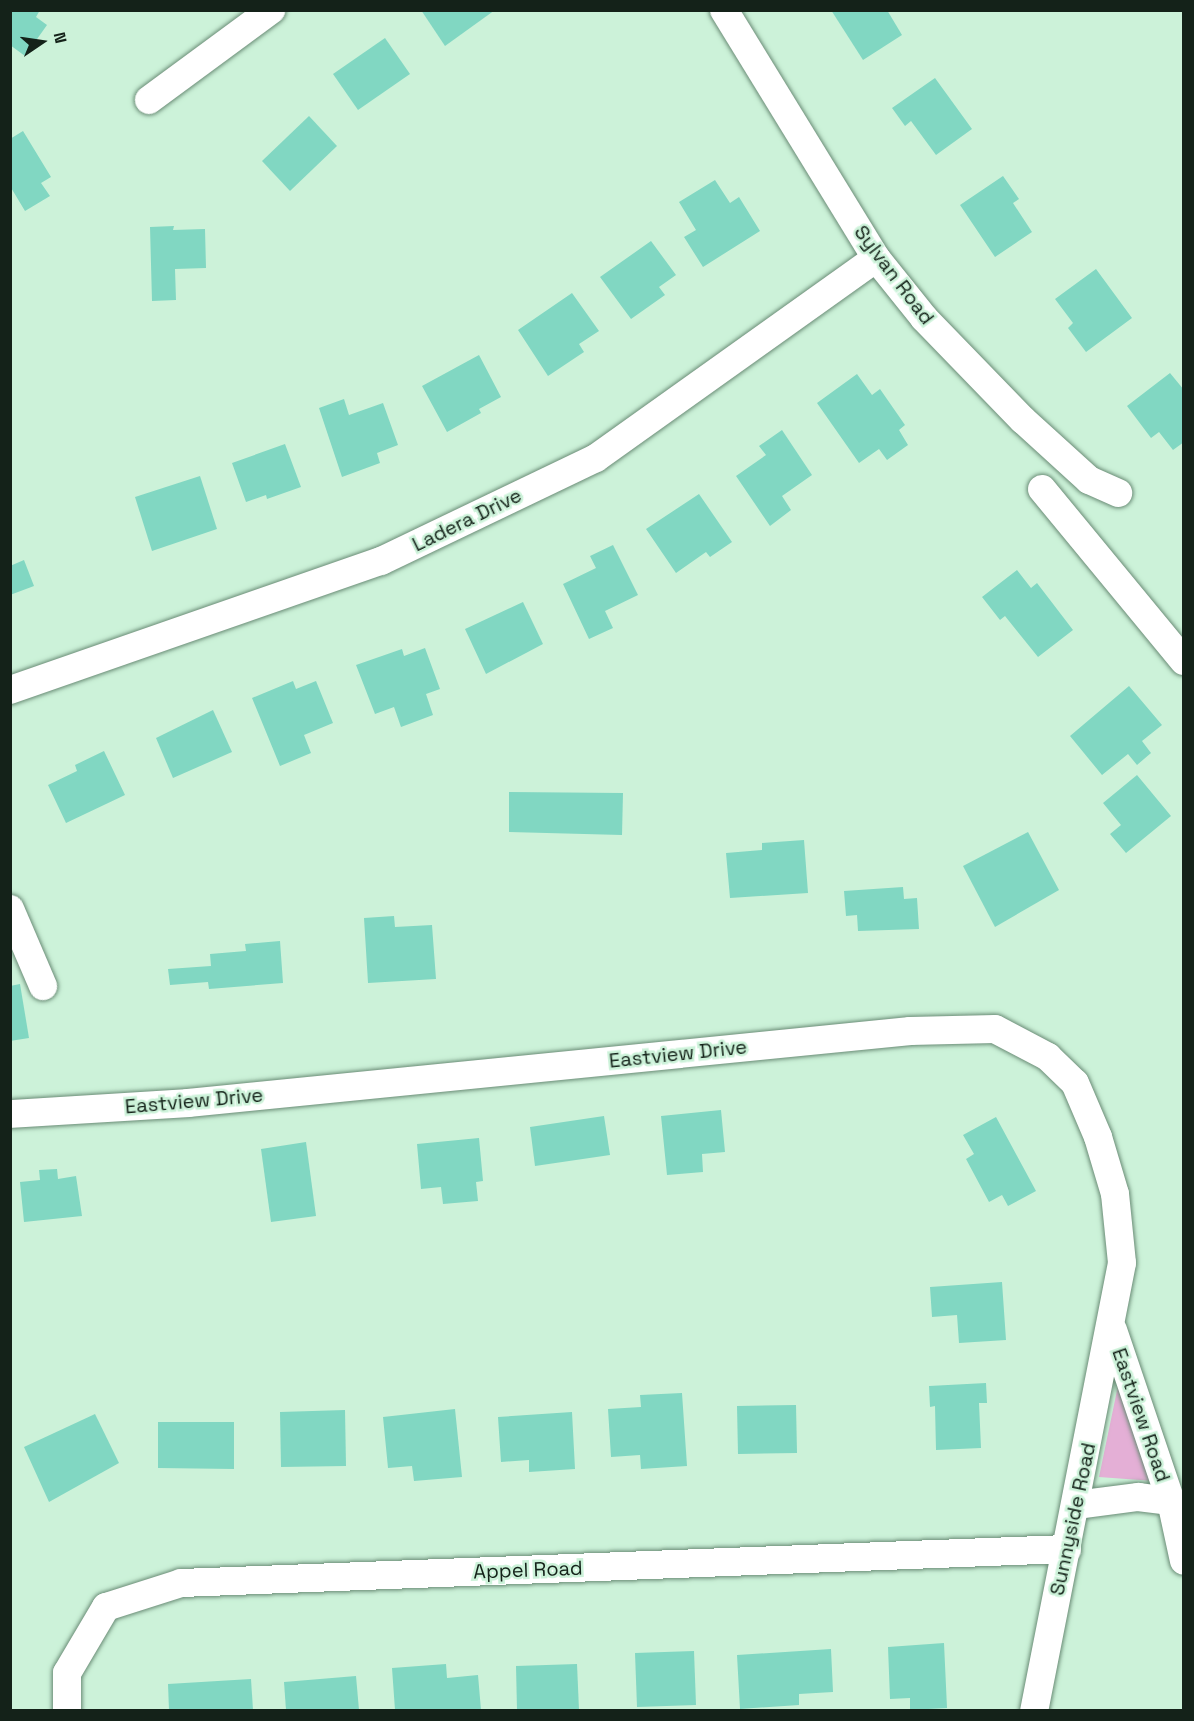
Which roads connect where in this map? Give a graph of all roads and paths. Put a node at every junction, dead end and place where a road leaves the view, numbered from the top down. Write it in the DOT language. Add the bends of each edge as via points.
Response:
graph roads {
  1 [pos="271,10"];
  2 [pos="724,10"];
  3 [pos="149,100"];
  4 [pos="876,258"];
  5 [pos="1042,489"];
  6 [pos="1118,493"];
  7 [pos="1184,661"];
  8 [pos="10,690"];
  9 [pos="10,909"];
  10 [pos="43,986"];
  11 [pos="10,1114"];
  12 [pos="1112,1329"];
  13 [pos="1171,1501"];
  14 [pos="1076,1505"];
  15 [pos="1067,1549"];
  16 [pos="1184,1561"];
  17 [pos="68,1710"];
  18 [pos="1034,1710"];
  1 -- 3 [label="street"];
  2 -- 4 [label="street, Sylvan Road"];
  4 -- 6 [label="street, Sylvan Road" via="924,318 1023,420 1089,480"];
  4 -- 8 [label="street, Ladera Drive" via="596,458 381,561"];
  5 -- 7 [label="street"];
  9 -- 10 [label="street"];
  11 -- 12 [label="street, Eastview Drive" via="188,1103 910,1031 995,1029 1048,1056 1075,1083 1098,1137 1115,1194 1122,1263"];
  12 -- 13 [label="street, Eastview Road"];
  12 -- 14 [label="street, Sunnyside Road"];
  13 -- 14 [label="street, Eastview Road" via="1138,1497"];
  13 -- 16 [label="street, Eastview Road"];
  14 -- 15 [label="street, Sunnyside Road"];
  15 -- 17 [label="street, Appel Road" via="181,1583 106,1607 67,1673"];
  15 -- 18 [label="street, Sunnyside Road"];
}
